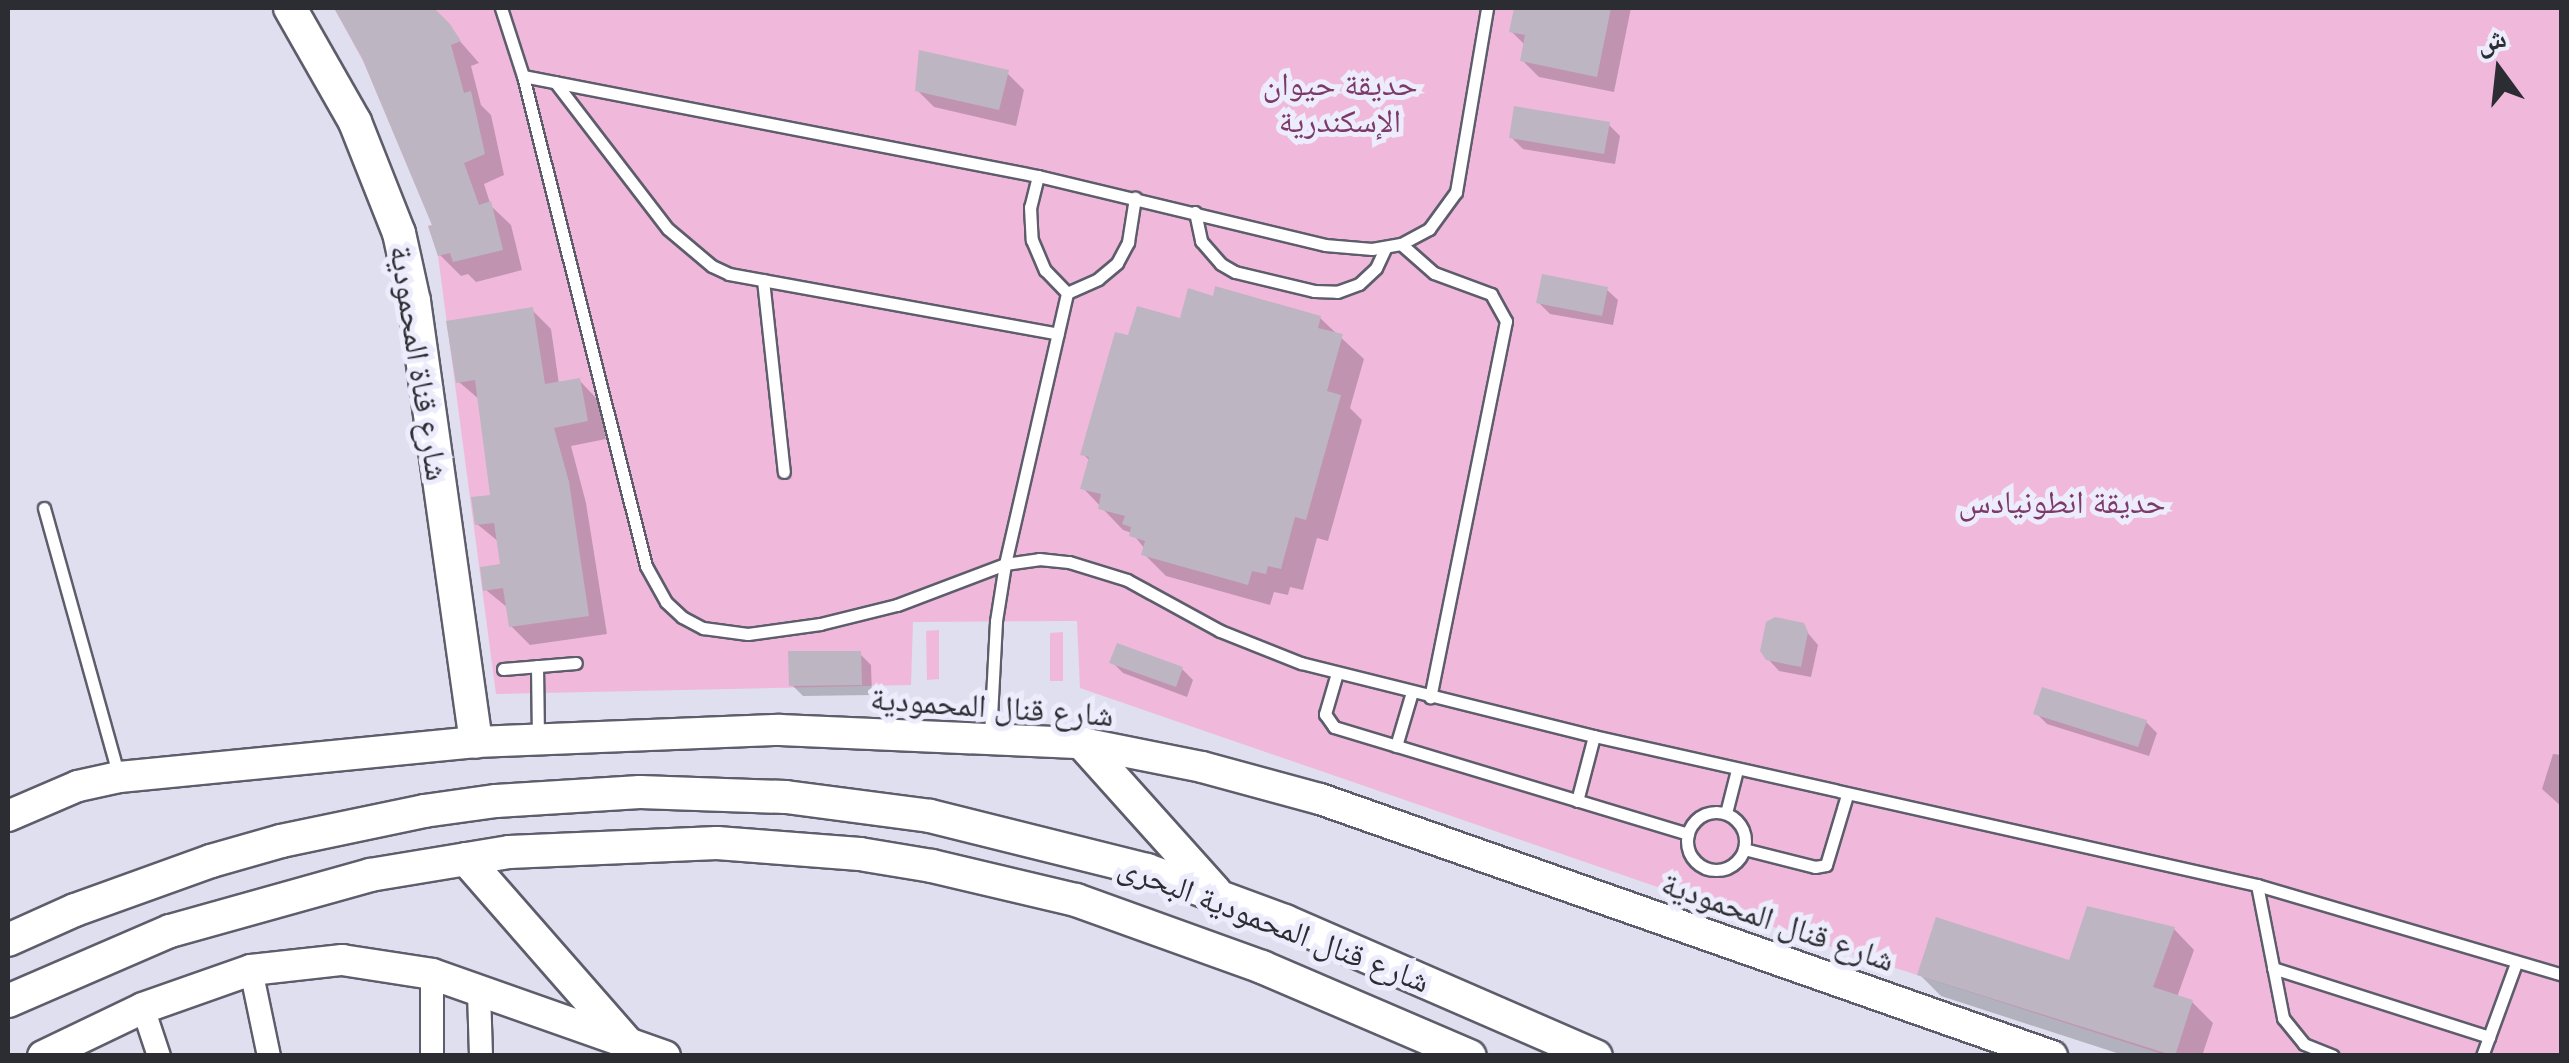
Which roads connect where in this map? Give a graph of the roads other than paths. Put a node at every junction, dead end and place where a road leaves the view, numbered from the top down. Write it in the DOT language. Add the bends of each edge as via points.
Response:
graph roads {
  1 [pos="290,8"];
  2 [pos="501,8"];
  3 [pos="1486,8"];
  4 [pos="523,76"];
  5 [pos="555,82"];
  6 [pos="1038,176"];
  7 [pos="1135,198"];
  8 [pos="1195,212"];
  9 [pos="1401,244"];
  10 [pos="1386,247"];
  11 [pos="763,280"];
  12 [pos="1067,293"];
  13 [pos="1058,334"];
  14 [pos="784,472"];
  15 [pos="44,508"];
  16 [pos="1005,564"];
  17 [pos="576,664"];
  18 [pos="537,666"];
  19 [pos="503,669"];
  20 [pos="1337,672"];
  21 [pos="1412,692"];
  22 [pos="1430,697"];
  23 [pos="1594,736"];
  24 [pos="538,738"];
  25 [pos="990,739"];
  26 [pos="476,742"];
  27 [pos="1082,744"];
  28 [pos="1396,746"];
  29 [pos="1738,770"];
  30 [pos="119,777"];
  31 [pos="1847,795"];
  32 [pos="1578,802"];
  33 [pos="1726,813"];
  34 [pos="8,816"];
  35 [pos="1688,834"];
  36 [pos="1744,849"];
  37 [pos="466,859"];
  38 [pos="2257,884"];
  39 [pos="1218,895"];
  40 [pos="8,940"];
  41 [pos="2516,964"];
  42 [pos="2273,968"];
  43 [pos="251,970"];
  44 [pos="432,974"];
  45 [pos="2562,976"];
  46 [pos="479,992"];
  47 [pos="8,1001"];
  48 [pos="144,1008"];
  49 [pos="2489,1036"];
  50 [pos="628,1044"];
  51 [pos="43,1056"];
  52 [pos="159,1056"];
  53 [pos="269,1056"];
  54 [pos="432,1056"];
  55 [pos="481,1056"];
  56 [pos="666,1056"];
  57 [pos="1470,1056"];
  58 [pos="1596,1056"];
  59 [pos="2052,1056"];
  60 [pos="2333,1056"];
  61 [pos="2482,1056"];
  1 -- 26 [label="main road, شارع قناة المحمودية" via="355,122 399,233"];
  2 -- 4 [label="lane"];
  3 -- 9 [label="lane" via="1456,192 1441,219"];
  4 -- 5 [label="lane"];
  4 -- 16 [label="lane" via="640,543 666,602 703,628 764,632 897,604"];
  5 -- 6 [label="lane"];
  5 -- 11 [label="lane" via="681,243 730,274"];
  6 -- 7 [label="lane"];
  6 -- 12 [label="lane" via="1030,207 1032,240 1045,270"];
  7 -- 8 [label="lane"];
  7 -- 12 [label="lane" via="1117,263"];
  8 -- 10 [label="lane" via="1325,244"];
  8 -- 10 [label="lane" via="1202,242 1221,264 1326,293 1368,277"];
  9 -- 10 [label="lane"];
  9 -- 22 [label="lane" via="1434,273 1491,294 1506,321"];
  11 -- 13 [label="lane"];
  11 -- 14 [label="lane"];
  12 -- 13 [label="lane"];
  13 -- 16 [label="lane"];
  15 -- 30 [label="lane"];
  16 -- 20 [label="lane" via="1039,559 1098,569 1260,648"];
  16 -- 25 [label="lane"];
  17 -- 18 [label="lane"];
  18 -- 19 [label="lane"];
  18 -- 24 [label="lane"];
  20 -- 21 [label="lane"];
  20 -- 28 [label="lane" via="1326,708 1330,724"];
  21 -- 22 [label="lane"];
  21 -- 28 [label="lane"];
  22 -- 23 [label="lane"];
  23 -- 29 [label="lane"];
  23 -- 32 [label="lane"];
  24 -- 25 [label="street, شارع قنال المحمودية" via="780,730"];
  24 -- 26 [label="street, شارع قنال المحمودية"];
  25 -- 27 [label="street, شارع قنال المحمودية"];
  26 -- 30 [label="street, شارع قنال المحمودية"];
  27 -- 39 [label="main road"];
  27 -- 59 [label="street, شارع قنال المحمودية" via="1202,766 1320,799"];
  28 -- 32 [label="lane"];
  29 -- 31 [label="lane"];
  29 -- 33 [label="lane"];
  30 -- 34 [label="street, شارع قنال المحمودية" via="78,786"];
  31 -- 36 [label="lane" via="1826,865"];
  31 -- 38 [label="lane"];
  32 -- 35 [label="lane"];
  33 -- 35 [label="lane" via="1706,813"];
  33 -- 36 [label="lane" via="1742,828"];
  35 -- 36 [label="lane" via="1690,854 1704,868 1733,865"];
  37 -- 47 [label="main road, شارع قنال المحمودية البحرى" via="370,874 235,909 104,956"];
  37 -- 50 [label="main road"];
  37 -- 57 [label="main road, شارع قنال المحمودية البحرى" via="578,846 717,843 932,866 1146,923"];
  38 -- 41 [label="lane"];
  38 -- 42 [label="lane"];
  39 -- 40 [label="main road, شارع قنال المحمودية البحرى" via="1074,849 930,816 768,796 604,794 424,811 282,840 142,884"];
  39 -- 58 [label="main road, شارع قنال المحمودية البحرى"];
  41 -- 45 [label="lane"];
  41 -- 49 [label="lane"];
  42 -- 49 [label="lane"];
  42 -- 60 [label="lane" via="2292,1032"];
  43 -- 44 [label="street" via="342,960"];
  43 -- 48 [label="street"];
  43 -- 53 [label="street"];
  44 -- 46 [label="street"];
  44 -- 54 [label="street"];
  46 -- 50 [label="street"];
  46 -- 55 [label="street"];
  48 -- 51 [label="street"];
  48 -- 52 [label="street"];
  49 -- 61 [label="lane"];
  50 -- 56 [label="street"];
}
